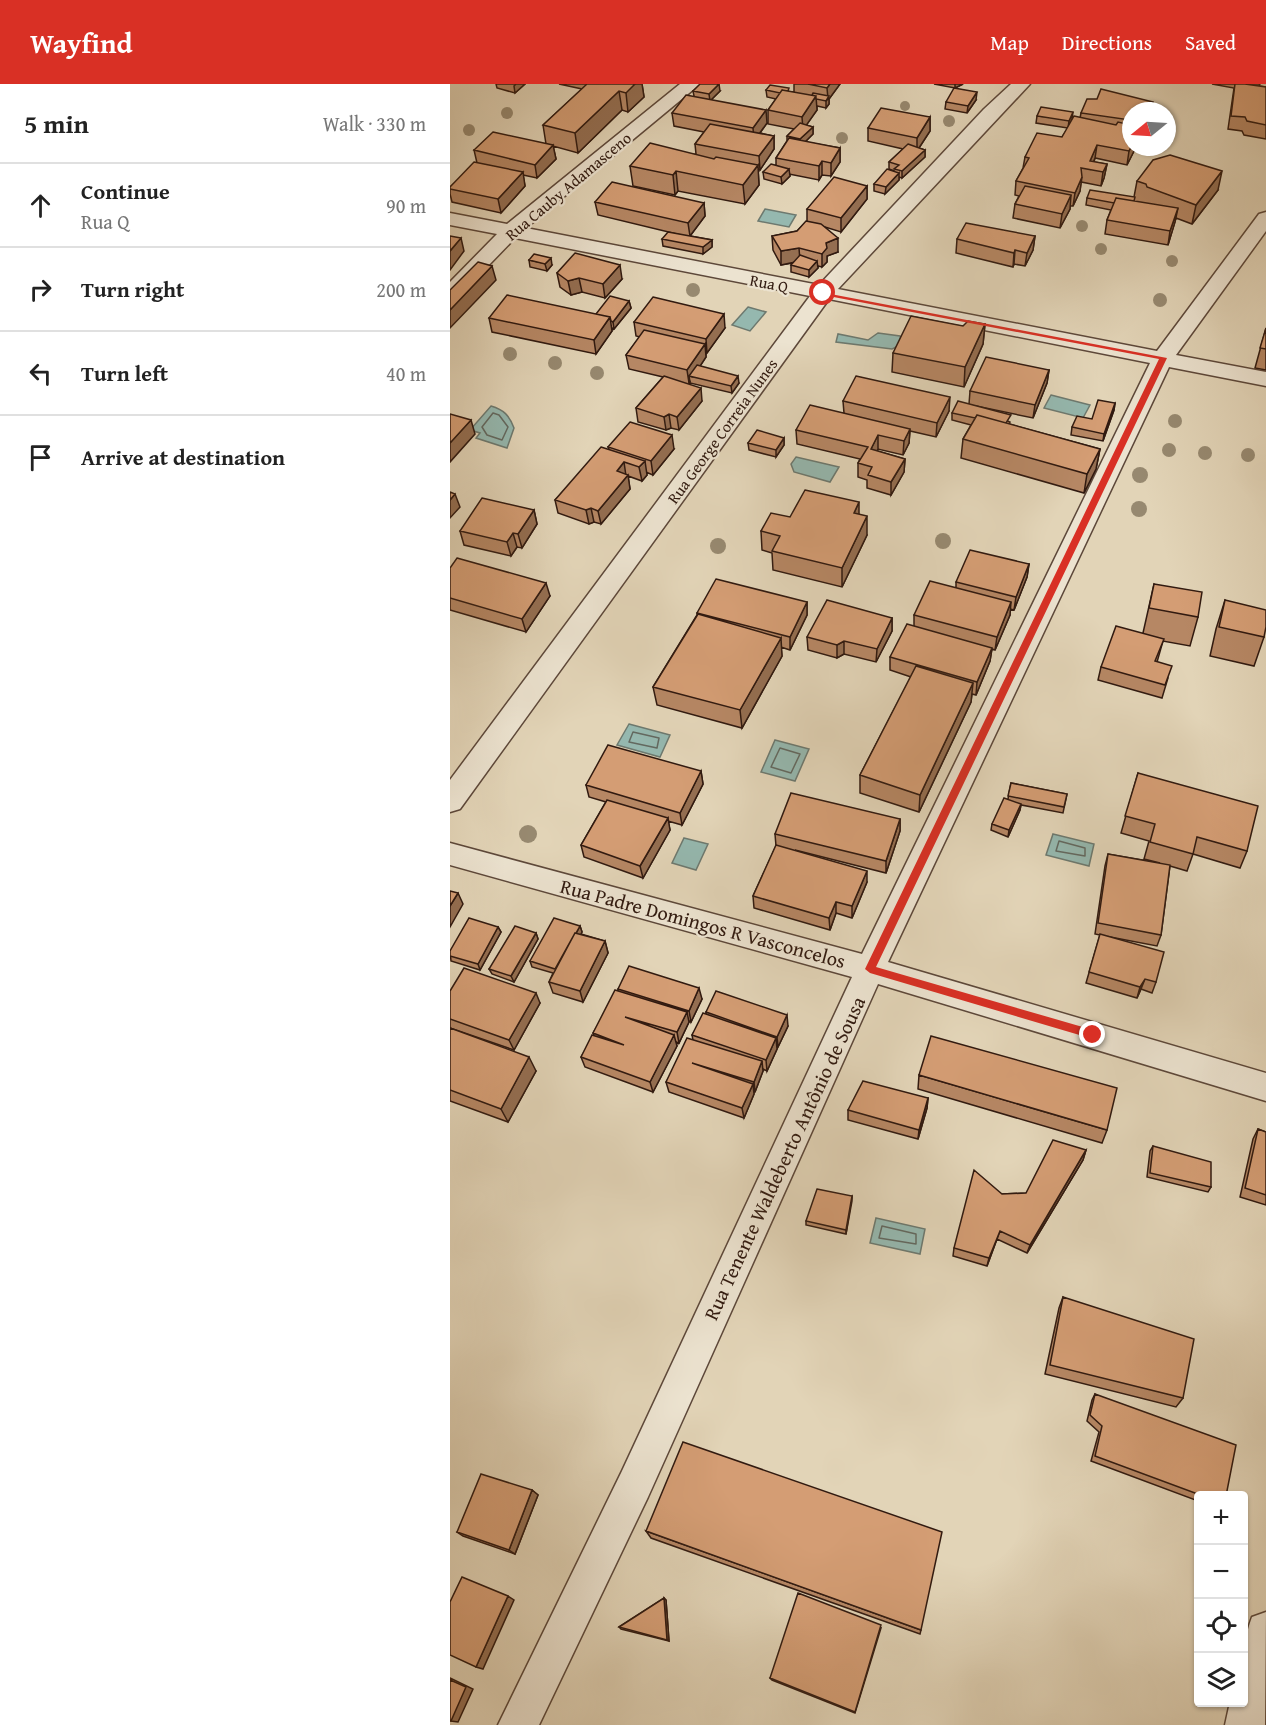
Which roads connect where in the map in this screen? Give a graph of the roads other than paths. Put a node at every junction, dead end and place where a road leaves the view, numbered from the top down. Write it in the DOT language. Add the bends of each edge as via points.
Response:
graph roads {
  1 [pos="691,84"];
  2 [pos="1021,84"];
  3 [pos="1266,218"];
  4 [pos="450,219"];
  5 [pos="512,230"];
  6 [pos="823,293"];
  7 [pos="450,294"];
  8 [pos="1163,358"];
  9 [pos="1266,379"];
  10 [pos="450,801"];
  11 [pos="450,854"];
  12 [pos="870,969"];
  13 [pos="1266,1088"];
  14 [pos="1266,1631"];
  15 [pos="518,1725"];
  16 [pos="1245,1725"];
  1 -- 5 [label="street, Rua Cauby Adamasceno"];
  2 -- 6 [label="street, Rua George Correia Nunes"];
  3 -- 8 [label="street, Rua Tenente Waldeberto Antônio de Sousa"];
  4 -- 5 [label="street, Rua Q"];
  5 -- 6 [label="street, Rua Q"];
  5 -- 7 [label="street, Rua Cauby Adamasceno"];
  6 -- 8 [label="street, Rua Q"];
  6 -- 10 [label="street, Rua George Correia Nunes"];
  8 -- 9 [label="street, Rua Q"];
  8 -- 12 [label="street, Rua Tenente Waldeberto Antônio de Sousa"];
  11 -- 12 [label="street, Rua Padre Domingos R Vasconcelos"];
  12 -- 13 [label="street, Rua Padre Domingos R Vasconcelos"];
  12 -- 15 [label="street, Rua Tenente Waldeberto Antônio de Sousa" via="636,1484"];
  14 -- 16 [label="street"];
}
